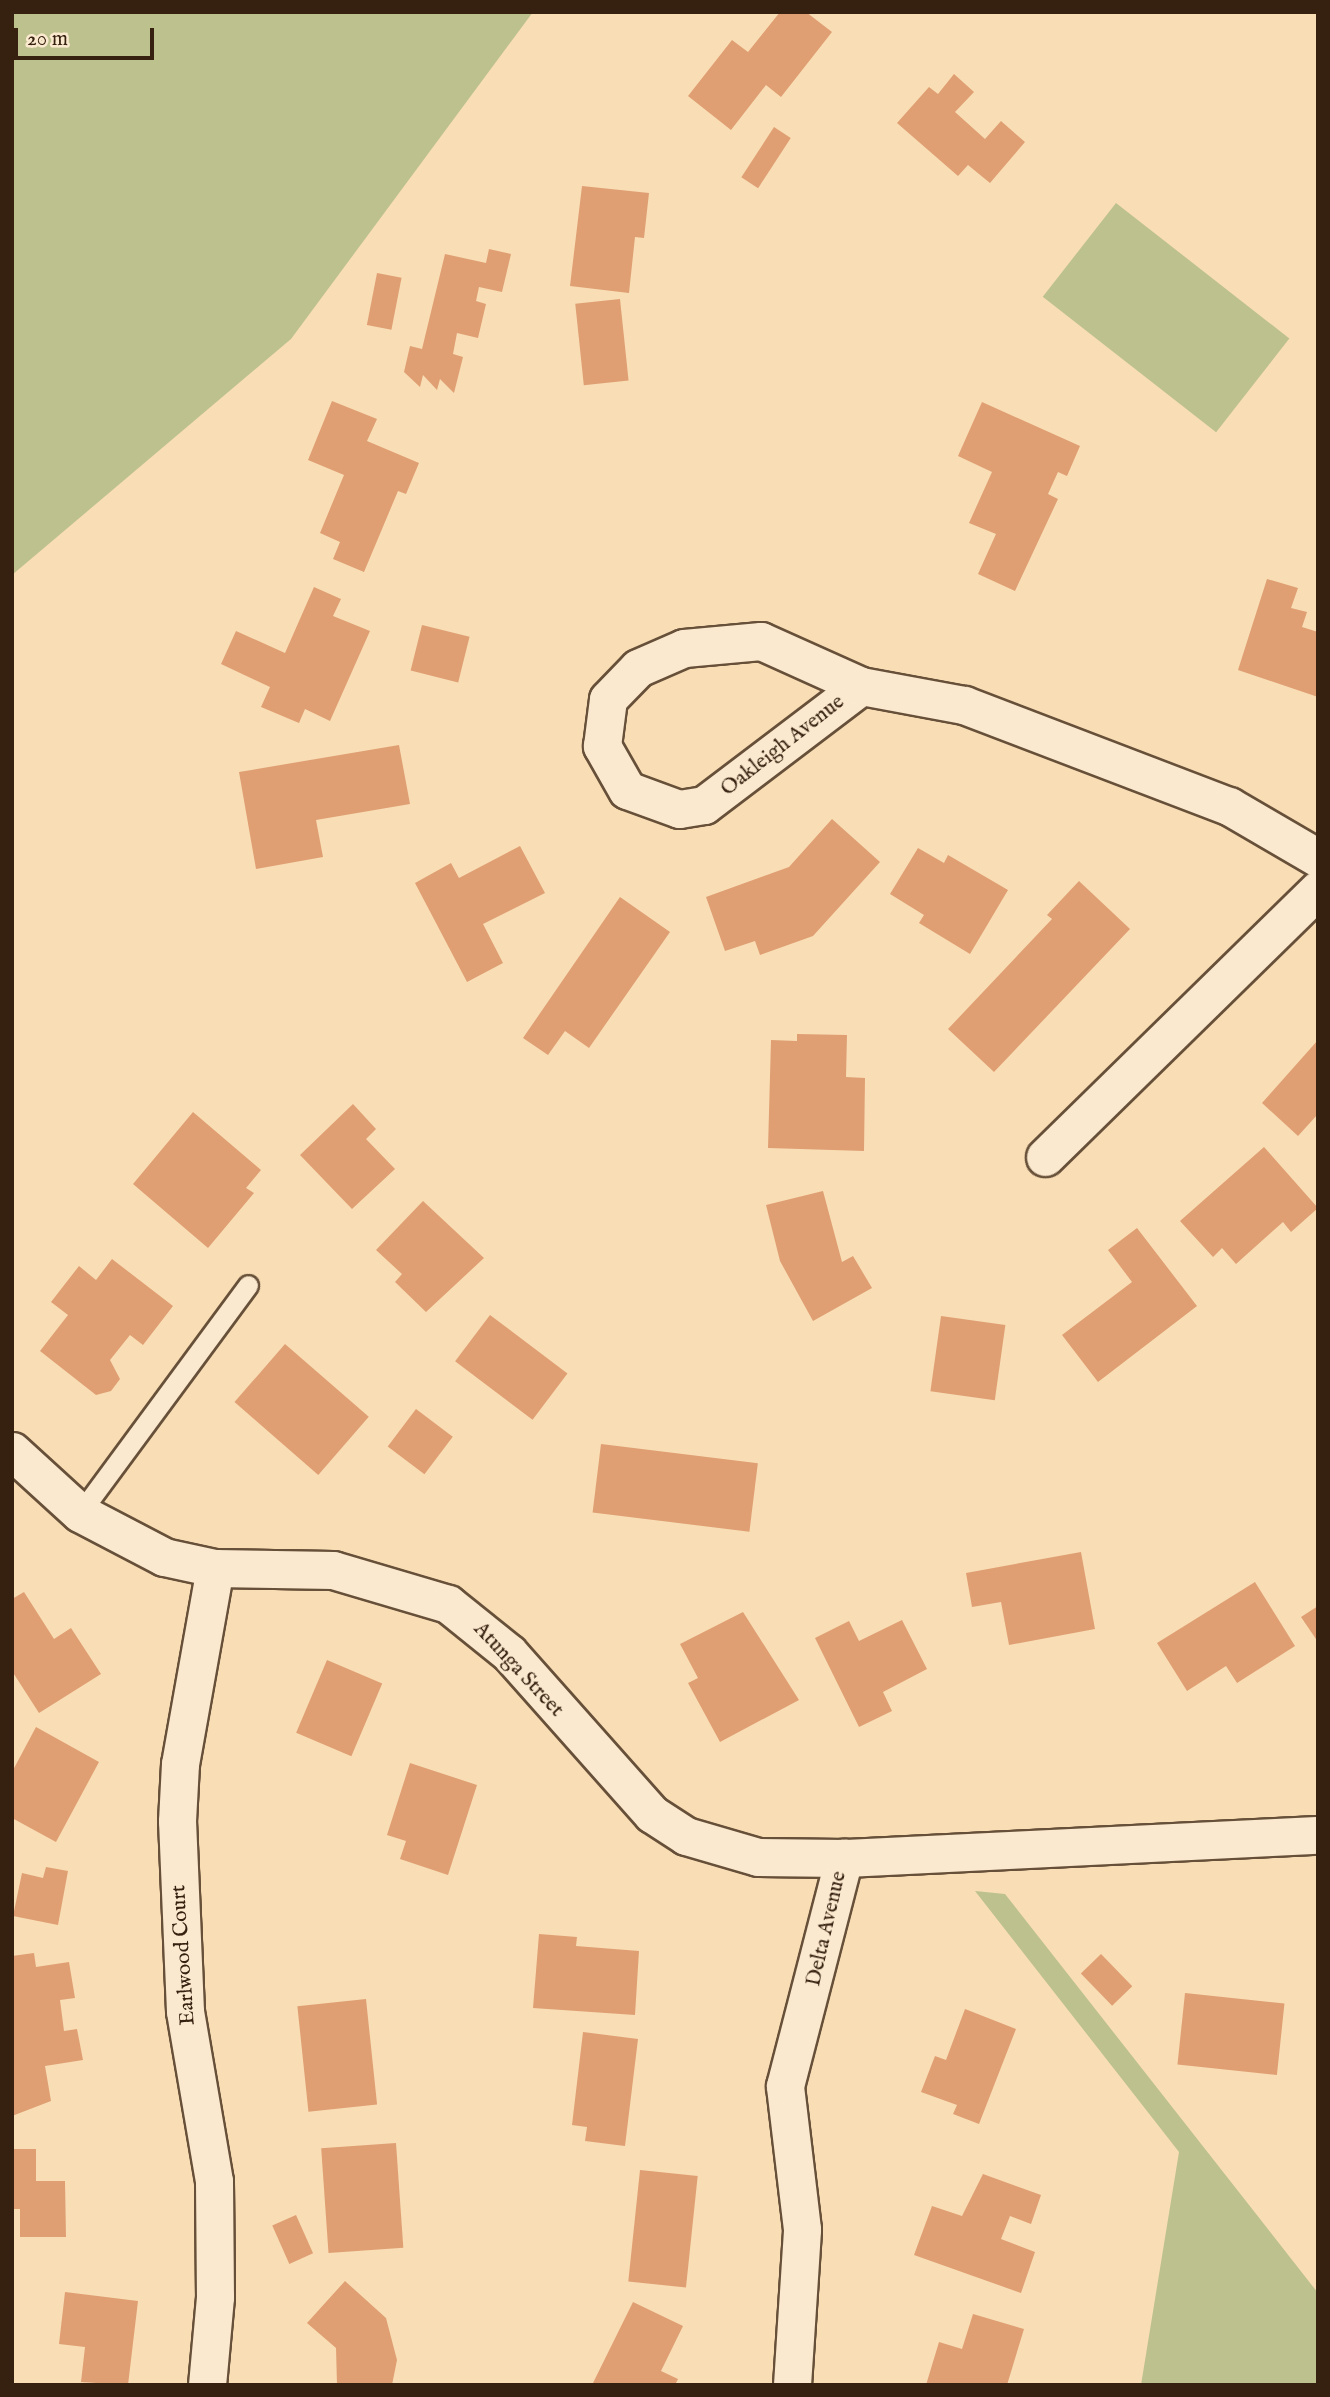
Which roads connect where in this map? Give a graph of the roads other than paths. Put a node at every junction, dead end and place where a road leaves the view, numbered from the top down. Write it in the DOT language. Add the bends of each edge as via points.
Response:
graph roads {
  1 [pos="860,686"];
  2 [pos="1318,858"];
  3 [pos="1318,890"];
  4 [pos="1045,1157"];
  5 [pos="247,1285"];
  6 [pos="12,1451"];
  7 [pos="80,1513"];
  8 [pos="215,1568"];
  9 [pos="1318,1835"];
  10 [pos="844,1858"];
  11 [pos="207,2385"];
  12 [pos="792,2385"];
  1 -- 1 [label="street, Oakleigh Avenue" via="704,806 665,806 627,790 602,746 608,699 622,680 684,648 761,641"];
  1 -- 2 [label="street, Oakleigh Avenue" via="911,691 976,710 1229,806"];
  3 -- 4 [label="street"];
  5 -- 7 [label="lane"];
  6 -- 7 [label="street, Atunga Street"];
  7 -- 8 [label="street, Atunga Street" via="164,1557"];
  8 -- 10 [label="street, Atunga Street" via="333,1570 448,1604 509,1653 652,1814 685,1836 758,1857"];
  8 -- 11 [label="street, Earlwood Court" via="180,1764 177,1821 185,2011 214,2181 215,2298"];
  9 -- 10 [label="street, Delta Avenue"];
  10 -- 12 [label="street, Delta Avenue" via="785,2086 802,2229"];
}
